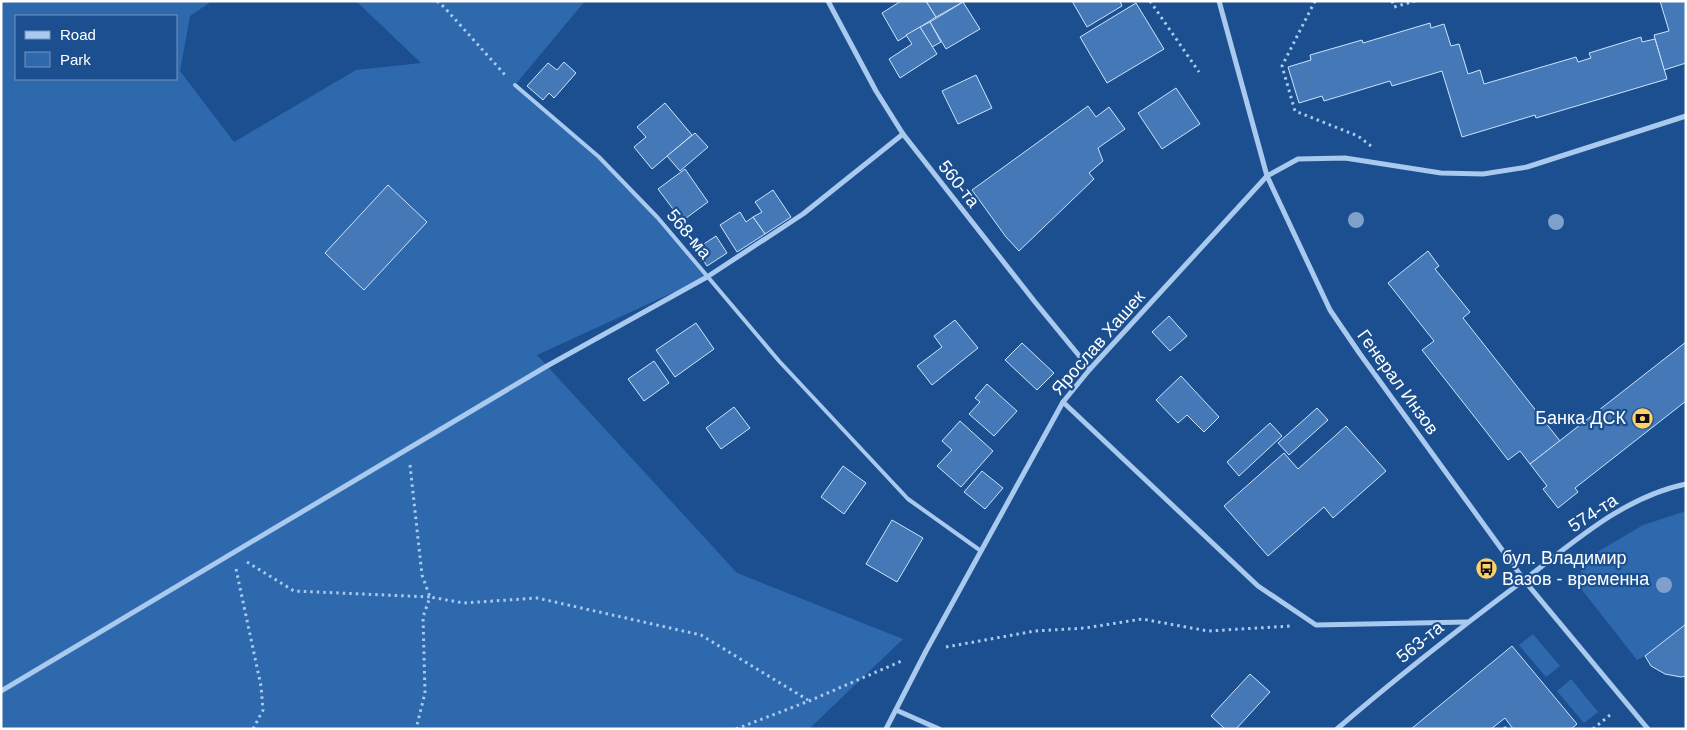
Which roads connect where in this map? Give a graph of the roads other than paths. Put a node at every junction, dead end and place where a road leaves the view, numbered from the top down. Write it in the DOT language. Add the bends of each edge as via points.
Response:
graph roads {
  1 [pos="828,1"];
  2 [pos="1219,1"];
  3 [pos="514,85"];
  4 [pos="1686,116"];
  5 [pos="903,134"];
  6 [pos="1267,176"];
  7 [pos="707,277"];
  8 [pos="1090,369"];
  9 [pos="1063,402"];
  10 [pos="1686,484"];
  11 [pos="982,551"];
  12 [pos="1524,580"];
  13 [pos="1467,622"];
  14 [pos="1,691"];
  15 [pos="896,710"];
  16 [pos="886,729"];
  17 [pos="938,729"];
  18 [pos="1337,729"];
  19 [pos="1648,729"];
  1 -- 5 [label="street, 560-та"];
  2 -- 6 [label="street, Генерал Инзов"];
  3 -- 7 [label="lane, 568-ма" via="599,157 658,218"];
  4 -- 6 [label="street" via="1527,167 1483,174 1441,173 1345,158 1298,160"];
  5 -- 7 [label="street, 568-ма" via="803,214"];
  5 -- 8 [label="street, 560-та"];
  6 -- 8 [label="street, Ярослав Хашек"];
  6 -- 12 [label="street, Генерал Инзов" via="1330,310"];
  7 -- 11 [label="lane" via="779,361 908,499"];
  7 -- 14 [label="street" via="547,366"];
  8 -- 9 [label="street, Ярослав Хашек"];
  9 -- 11 [label="street, Ярослав Хашек"];
  9 -- 13 [label="street" via="1258,586 1316,625"];
  10 -- 12 [label="street, 574-та" via="1638,500 1602,522"];
  11 -- 15 [label="street, Ярослав Хашек"];
  12 -- 13 [label="street, 563-та"];
  12 -- 19 [label="street, Генерал Инзов"];
  13 -- 18 [label="street, 563-та"];
  15 -- 16 [label="street, Ярослав Хашек"];
  15 -- 17 [label="street"];
}
